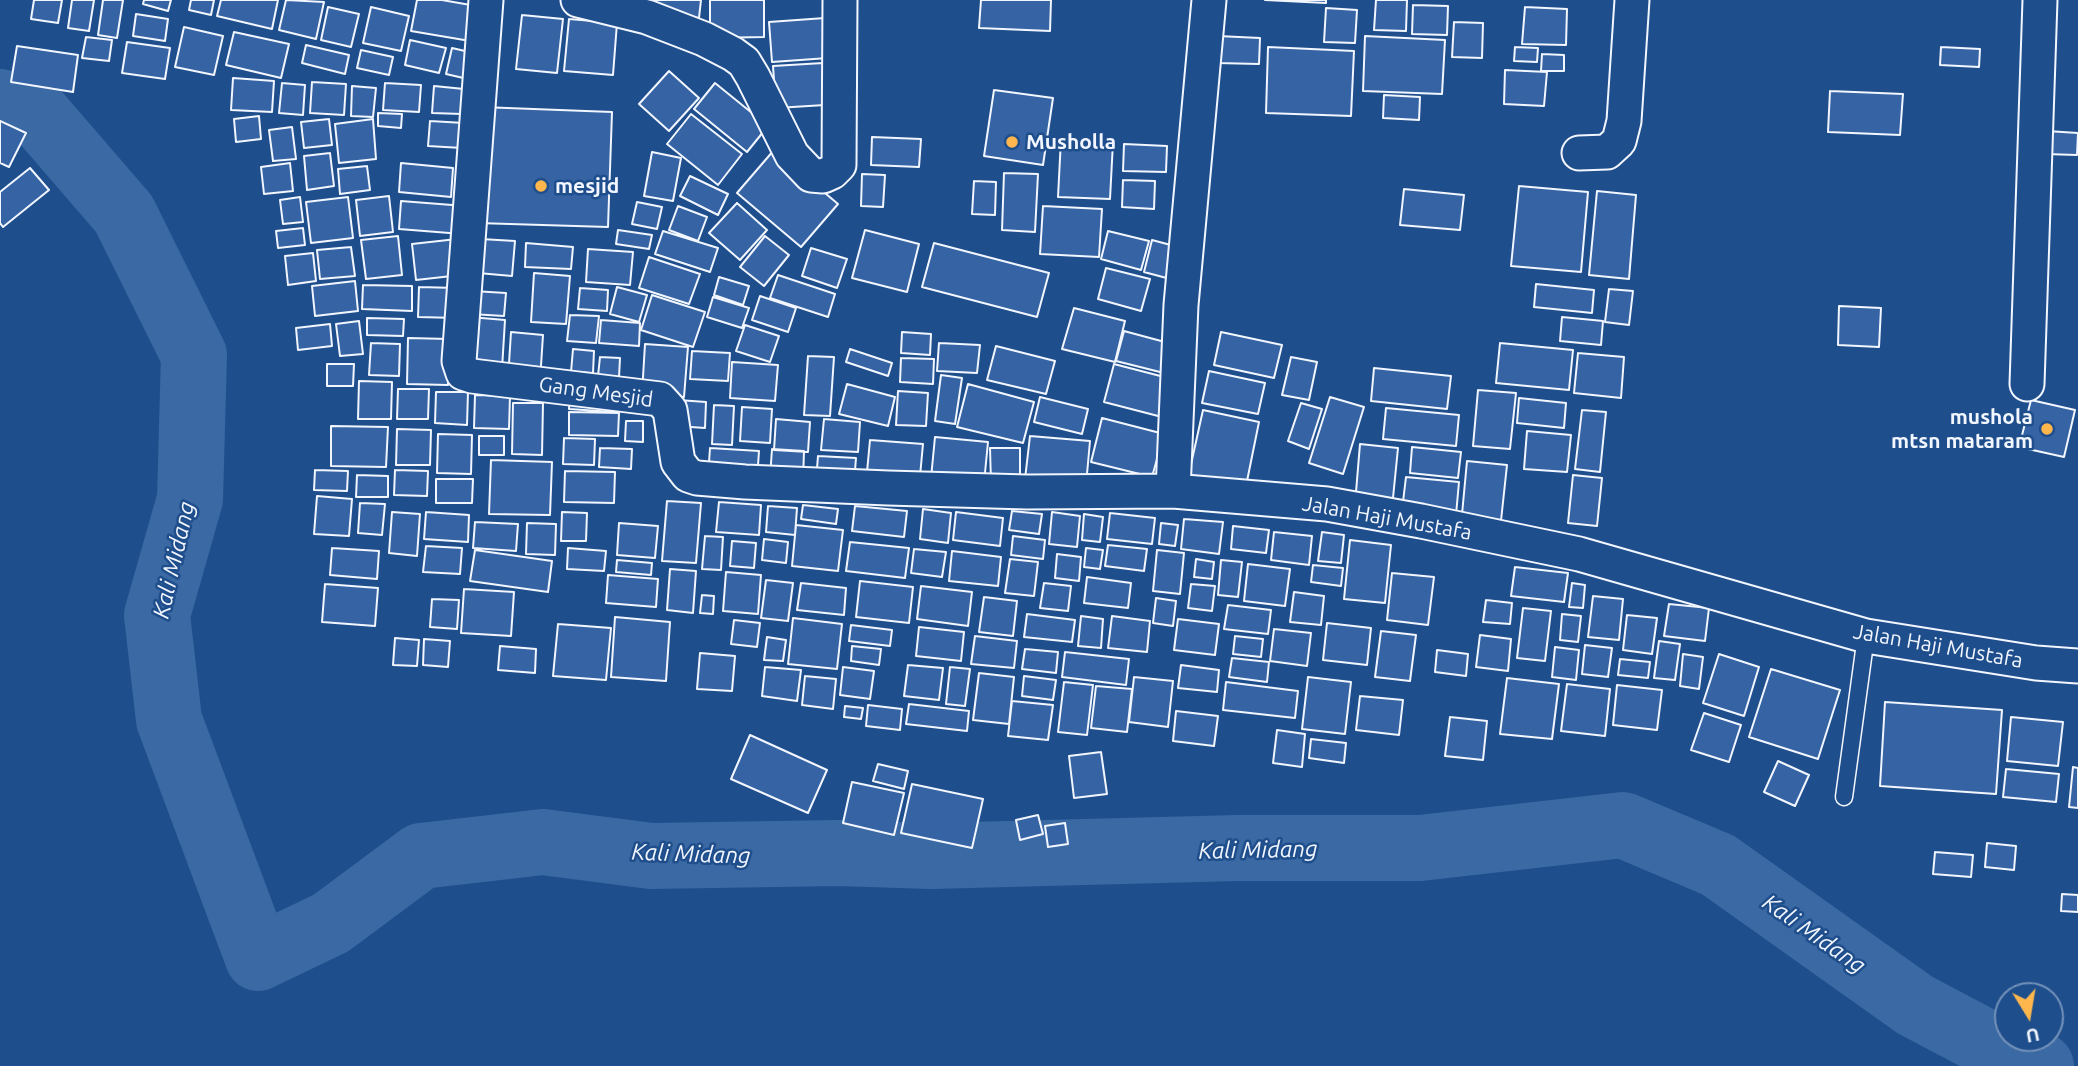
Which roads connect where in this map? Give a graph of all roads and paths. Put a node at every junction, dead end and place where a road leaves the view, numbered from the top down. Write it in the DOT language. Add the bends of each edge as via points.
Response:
graph roads {
  1 [pos="486,0"];
  2 [pos="578,0"];
  3 [pos="841,0"];
  4 [pos="1209,0"];
  5 [pos="1632,0"];
  6 [pos="2040,0"];
  7 [pos="1579,153"];
  8 [pos="2027,384"];
  9 [pos="1173,491"];
  10 [pos="1866,636"];
  11 [pos="2078,666"];
  12 [pos="1844,797"];
  1 -- 9 [label="street, Gang Mesjid" via="459,361 463,373 660,399 670,410 678,462 688,475 697,478 965,491"];
  2 -- 3 [label="street" via="647,18 733,54 753,77 792,155 811,175 823,176 839,165"];
  4 -- 9 [label="street" via="1180,321"];
  5 -- 7 [label="street" via="1625,121 1619,141 1607,152"];
  6 -- 8 [label="street"];
  9 -- 10 [label="street, Jalan Haji Mustafa" via="1327,505 1579,554"];
  10 -- 11 [label="street, Jalan Haji Mustafa"];
  10 -- 12 [label="lane"];
}
